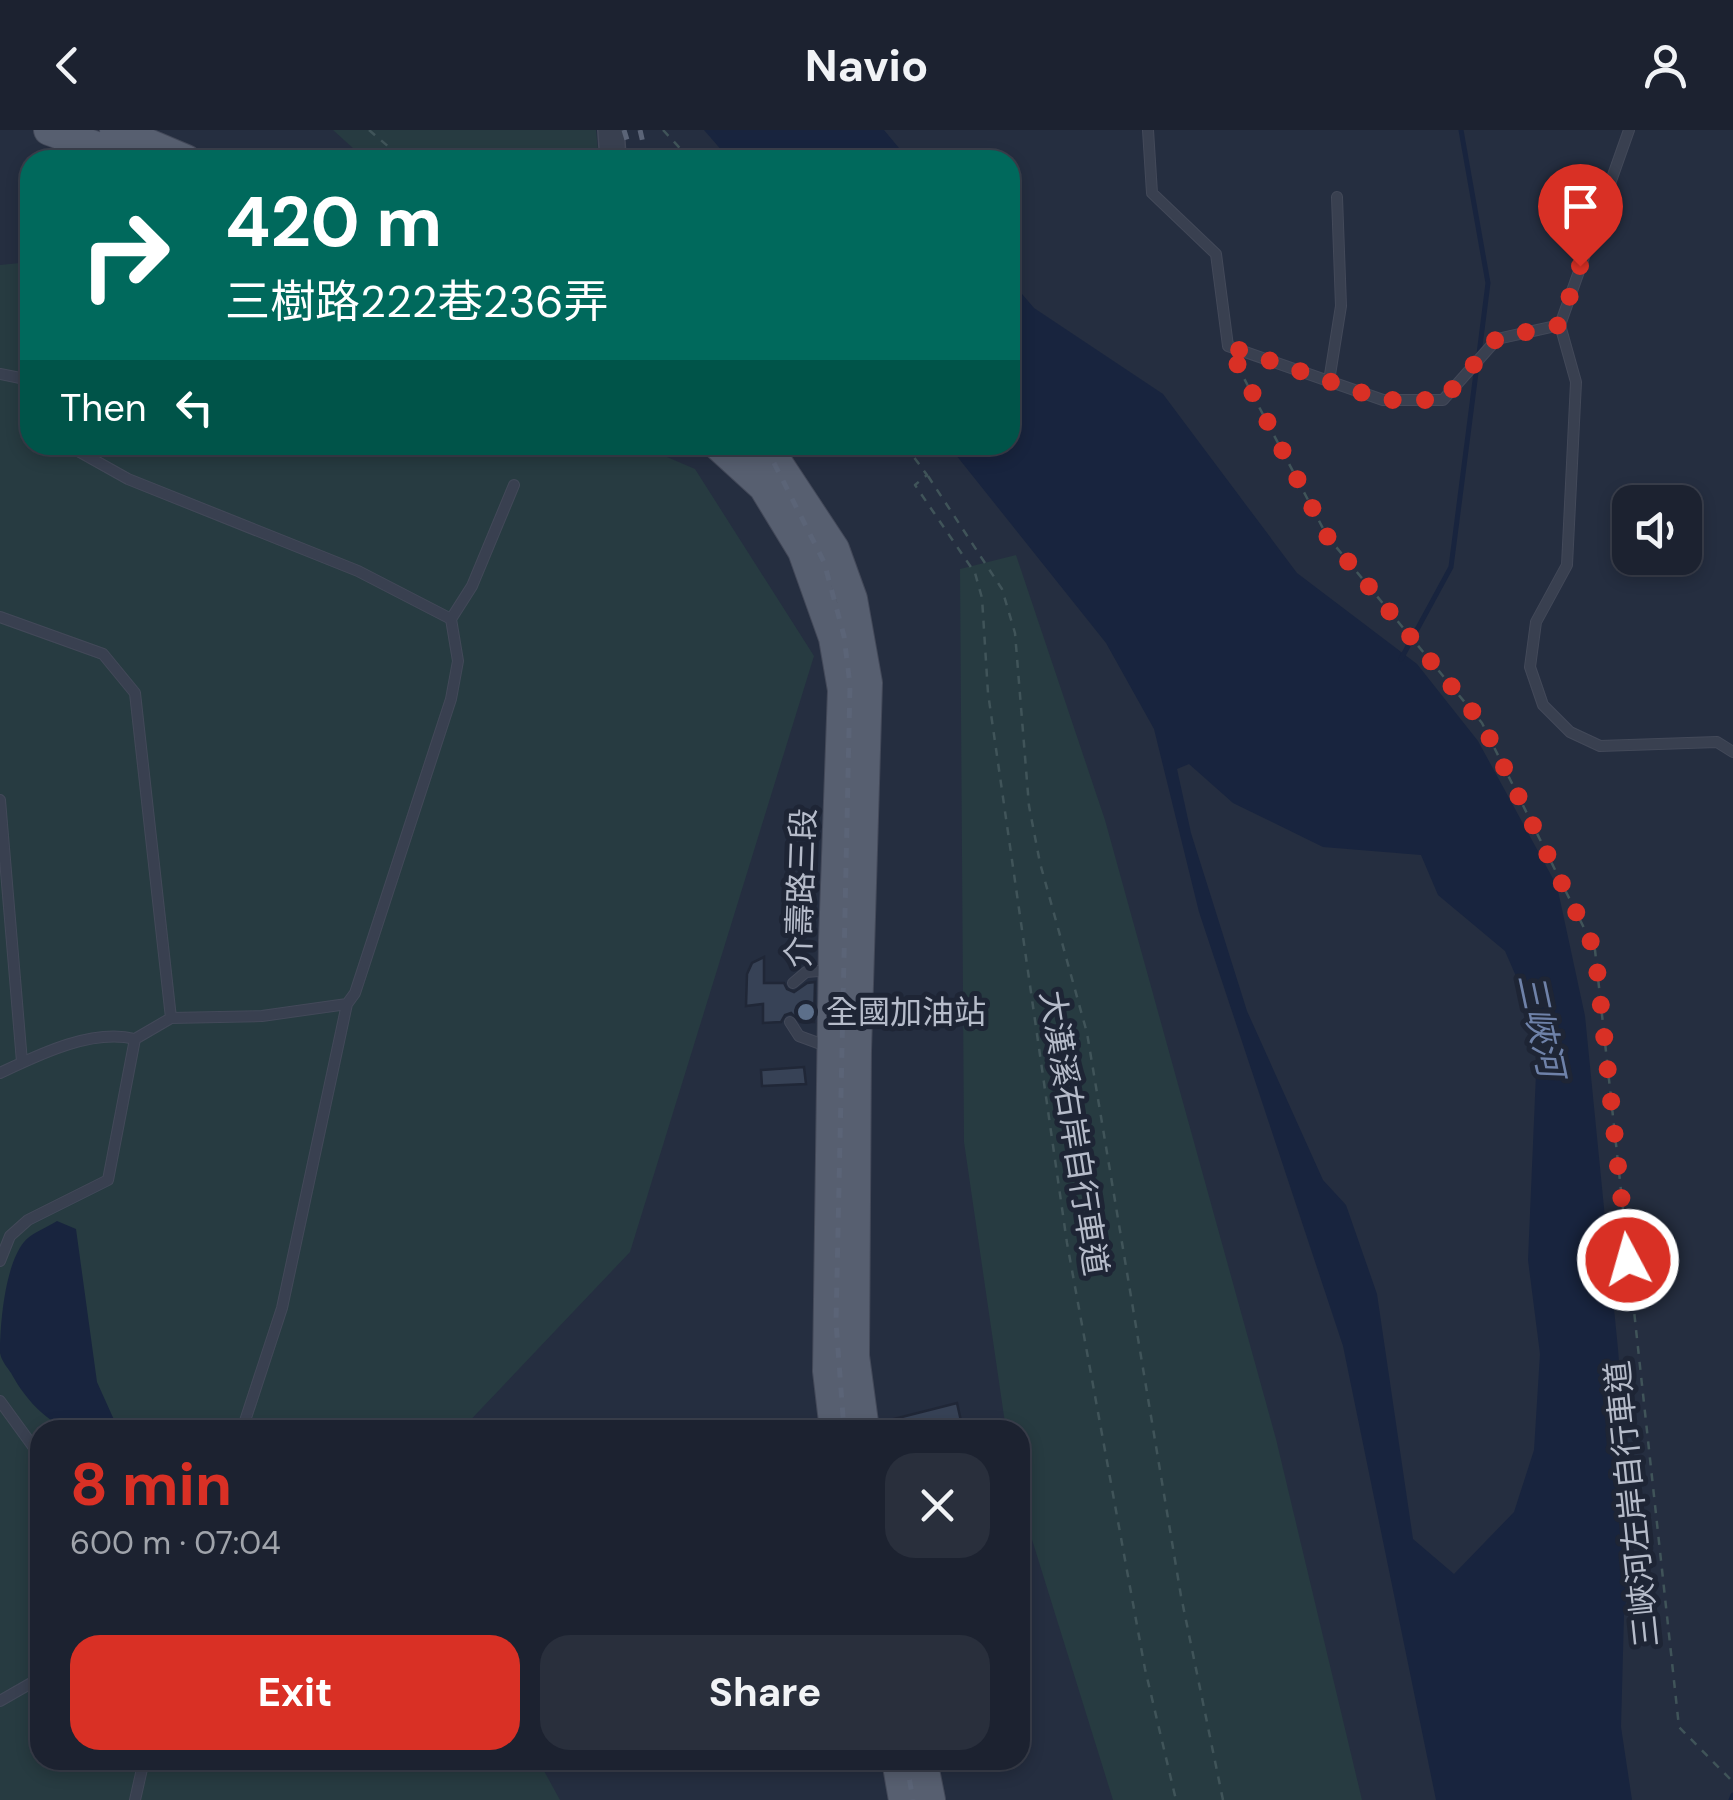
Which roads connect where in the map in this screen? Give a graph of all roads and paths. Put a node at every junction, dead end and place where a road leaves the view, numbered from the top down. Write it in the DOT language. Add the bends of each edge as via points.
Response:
graph roads {
  1 [pos="49,130"];
  2 [pos="115,130"];
  3 [pos="369,130"];
  4 [pos="663,130"];
  5 [pos="1148,130"];
  6 [pos="1629,130"];
  7 [pos="104,150"];
  8 [pos="162,150"];
  9 [pos="392,150"];
  10 [pos="682,150"];
  11 [pos="1338,198"];
  12 [pos="1560,325"];
  13 [pos="1228,346"];
  14 [pos="1329,381"];
  15 [pos="85,455"];
  16 [pos="729,455"];
  17 [pos="768,455"];
  18 [pos="913,455"];
  19 [pos="927,474"];
  20 [pos="514,486"];
  21 [pos="0,618"];
  22 [pos="450,618"];
  23 [pos="1733,752"];
  24 [pos="0,800"];
  25 [pos="833,970"];
  26 [pos="793,983"];
  27 [pos="348,1004"];
  28 [pos="171,1018"];
  29 [pos="790,1022"];
  30 [pos="135,1039"];
  31 [pos="832,1048"];
  32 [pos="22,1062"];
  33 [pos="0,1073"];
  34 [pos="0,1228"];
  35 [pos="10,1236"];
  36 [pos="0,1261"];
  37 [pos="841,1370"];
  38 [pos="0,1401"];
  39 [pos="245,1420"];
  40 [pos="836,1420"];
  41 [pos="860,1420"];
  42 [pos="30,1442"];
  43 [pos="30,1684"];
  44 [pos="0,1701"];
  45 [pos="142,1770"];
  46 [pos="899,1770"];
  47 [pos="924,1770"];
  48 [pos="1733,1782"];
  49 [pos="135,1800"];
  50 [pos="904,1800"];
  51 [pos="930,1800"];
  52 [pos="1176,1800"];
  53 [pos="1222,1800"];
  1 -- 7 [label="main road"];
  2 -- 8 [label="main road"];
  3 -- 9 [label="path"];
  4 -- 10 [label="path"];
  5 -- 13 [label="lane" via="1152,193 1216,254"];
  6 -- 12 [label="lane"];
  11 -- 14 [label="lane" via="1341,306"];
  12 -- 14 [label="lane" via="1497,338 1443,400 1383,400"];
  12 -- 23 [label="lane" via="1576,382 1572,475 1567,565 1536,622 1530,667 1543,705 1570,732 1600,746 1717,742"];
  13 -- 14 [label="lane"];
  13 -- 48 [label="path, 三峽河左岸自行車道" via="1327,536 1482,723 1595,950 1678,1727"];
  15 -- 22 [label="lane" via="128,479 358,570"];
  16 -- 25 [label="main road, 介壽路三段" via="764,486 804,551 834,638 843,690"];
  17 -- 37 [label="main road, 介壽路三段" via="834,549 852,599 866,683"];
  18 -- 19 [label="path"];
  19 -- 52 [label="path, 大漢溪右岸自行車道" via="916,485 976,573 982,598 988,693 1067,1243 1144,1669"];
  19 -- 53 [label="path" via="1002,589 1014,633 1028,806 1087,1033 1181,1596"];
  20 -- 22 [label="lane" via="472,586"];
  21 -- 28 [label="lane" via="103,654 136,694"];
  22 -- 27 [label="lane" via="458,661 451,699"];
  24 -- 32 [label="lane"];
  25 -- 26 [label="lane" via="806,972"];
  25 -- 31 [label="main road, 介壽路三段"];
  27 -- 28 [label="lane" via="262,1016"];
  27 -- 39 [label="lane" via="282,1308"];
  28 -- 30 [label="lane"];
  29 -- 31 [label="lane" via="799,1036"];
  30 -- 32 [label="lane" via="78,1042"];
  30 -- 35 [label="lane" via="108,1180"];
  31 -- 37 [label="main road, 介壽路三段"];
  32 -- 33 [label="lane"];
  34 -- 35 [label="lane"];
  35 -- 36 [label="lane"];
  37 -- 40 [label="main road, 介壽路三段"];
  37 -- 41 [label="main road, 介壽路三段"];
  38 -- 42 [label="lane"];
  43 -- 44 [label="lane"];
  45 -- 49 [label="lane"];
  46 -- 50 [label="main road"];
  47 -- 51 [label="main road"];
}
